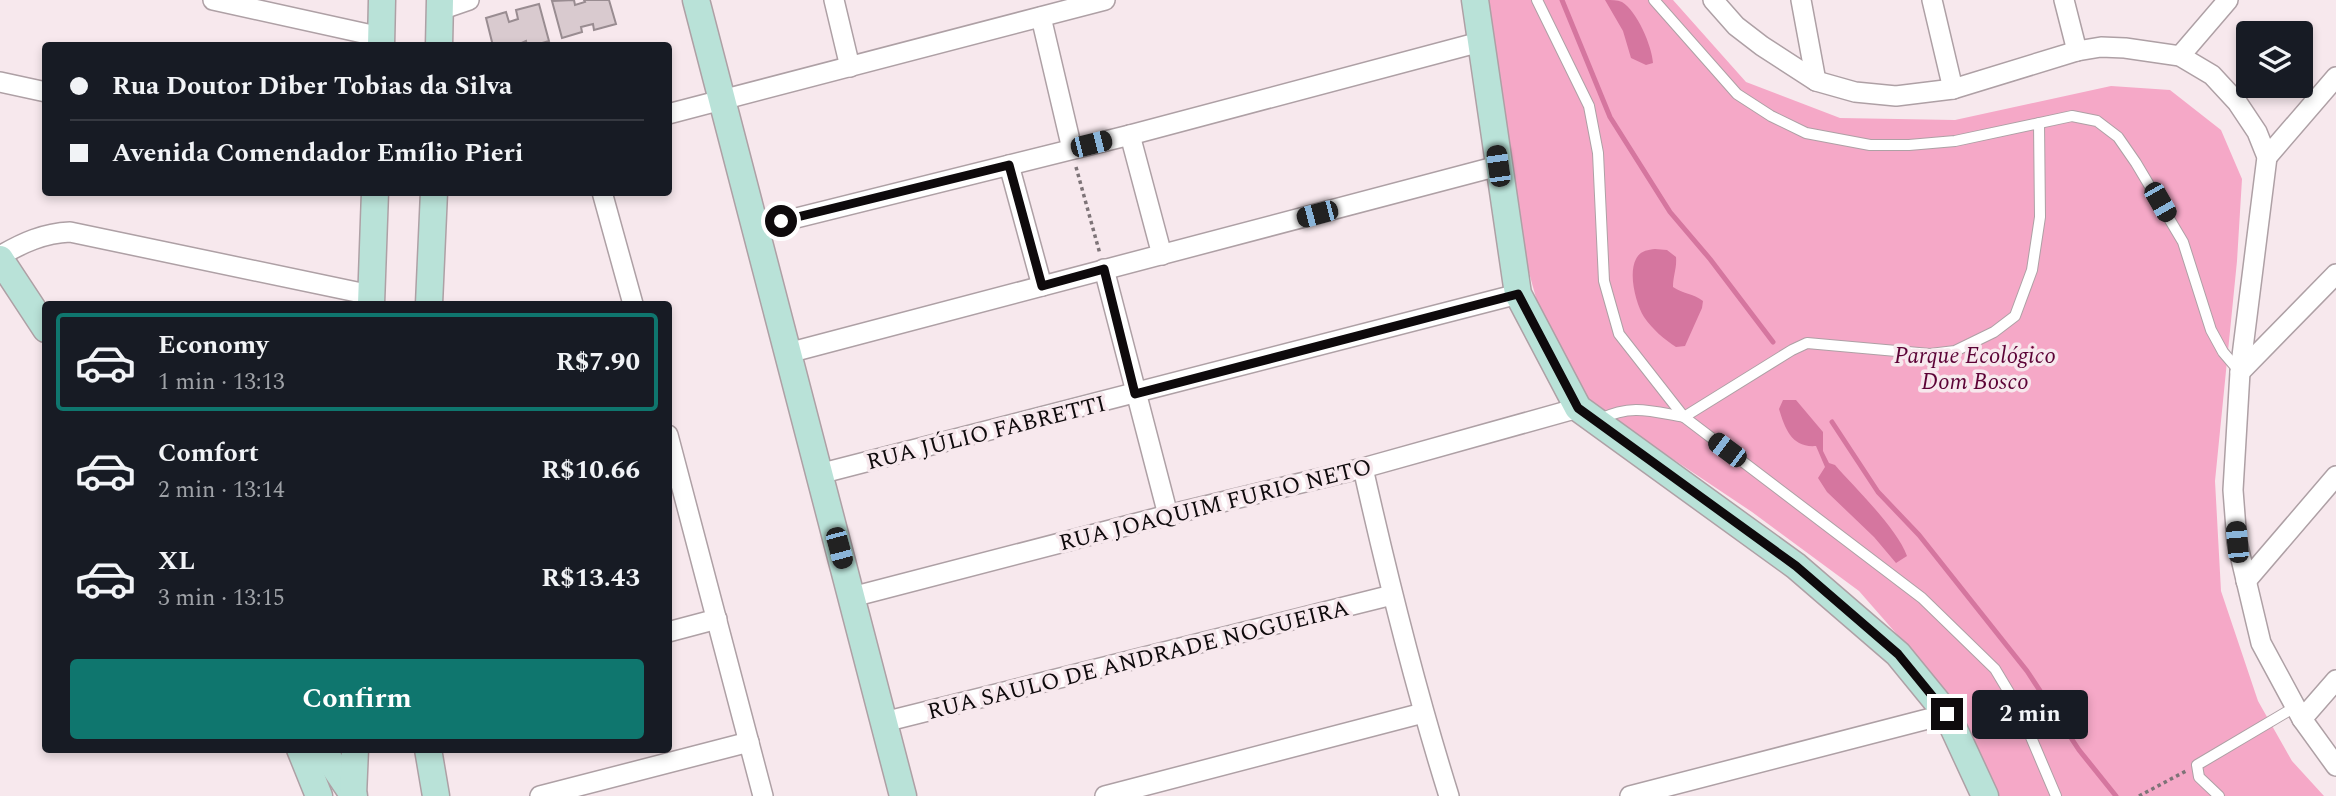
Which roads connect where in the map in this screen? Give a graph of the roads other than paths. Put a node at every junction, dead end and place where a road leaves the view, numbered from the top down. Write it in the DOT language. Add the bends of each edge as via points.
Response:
graph roads {
  1 [pos="213,0"];
  2 [pos="382,0"];
  3 [pos="469,0"];
  4 [pos="696,0"];
  5 [pos="834,0"];
  6 [pos="1105,0"];
  7 [pos="1475,0"];
  8 [pos="1537,0"];
  9 [pos="1654,0"];
  10 [pos="1713,0"];
  11 [pos="1801,0"];
  12 [pos="1932,0"];
  13 [pos="2064,0"];
  14 [pos="2228,0"];
  15 [pos="440,5"];
  16 [pos="1041,17"];
  17 [pos="381,41"];
  18 [pos="439,42"];
  19 [pos="1480,42"];
  20 [pos="2077,51"];
  21 [pos="2180,56"];
  22 [pos="850,67"];
  23 [pos="2336,77"];
  24 [pos="1816,81"];
  25 [pos="0,82"];
  26 [pos="1953,89"];
  27 [pos="42,91"];
  28 [pos="722,100"];
  29 [pos="672,113"];
  30 [pos="2039,123"];
  31 [pos="1130,135"];
  32 [pos="1072,149"];
  33 [pos="2267,157"];
  34 [pos="1009,165"];
  35 [pos="1498,166"];
  36 [pos="375,196"];
  37 [pos="434,196"];
  38 [pos="603,196"];
  39 [pos="756,228"];
  40 [pos="1162,255"];
  41 [pos="0,258"];
  42 [pos="1104,269"];
  43 [pos="2336,274"];
  44 [pos="1042,286"];
  45 [pos="1518,294"];
  46 [pos="371,300"];
  47 [pos="429,301"];
  48 [pos="632,301"];
  49 [pos="42,323"];
  50 [pos="788,353"];
  51 [pos="2240,372"];
  52 [pos="1135,394"];
  53 [pos="1587,414"];
  54 [pos="1684,417"];
  55 [pos="672,463"];
  56 [pos="1363,468"];
  57 [pos="819,474"];
  58 [pos="2336,476"];
  59 [pos="676,491"];
  60 [pos="1168,515"];
  61 [pos="2246,581"];
  62 [pos="1392,595"];
  63 [pos="852,597"];
  64 [pos="717,619"];
  65 [pos="672,631"];
  66 [pos="2336,680"];
  67 [pos="1423,713"];
  68 [pos="2299,713"];
  69 [pos="1947,714"];
  70 [pos="884,722"];
  71 [pos="749,741"];
  72 [pos="302,753"];
  73 [pos="325,753"];
  74 [pos="355,753"];
  75 [pos="429,753"];
  76 [pos="2336,765"];
  77 [pos="319,796"];
  78 [pos="353,796"];
  79 [pos="436,796"];
  80 [pos="540,796"];
  81 [pos="763,796"];
  82 [pos="903,796"];
  83 [pos="1105,796"];
  84 [pos="1449,796"];
  85 [pos="1630,796"];
  86 [pos="1985,796"];
  87 [pos="2056,796"];
  88 [pos="2219,796"];
  1 -- 17 [label="street"];
  2 -- 17 [label="street"];
  3 -- 15 [label="street"];
  4 -- 28 [label="street"];
  5 -- 22 [label="street"];
  6 -- 16 [label="street"];
  7 -- 19 [label="street"];
  8 -- 54 [label="lane" via="1589,106 1598,153 1604,281 1619,334"];
  9 -- 30 [label="lane" via="1737,94 1807,133 1870,145 1909,145 1955,141"];
  10 -- 24 [label="street" via="1737,26"];
  11 -- 24 [label="street"];
  12 -- 26 [label="street"];
  13 -- 20 [label="street"];
  14 -- 21 [label="street"];
  15 -- 18 [label="street"];
  16 -- 22 [label="street"];
  16 -- 32 [label="street"];
  19 -- 31 [label="street"];
  19 -- 35 [label="street"];
  20 -- 21 [label="street" via="2125,48"];
  20 -- 26 [label="street"];
  21 -- 33 [label="street" via="2211,75 2237,102"];
  22 -- 28 [label="street"];
  23 -- 33 [label="street"];
  24 -- 26 [label="street" via="1855,92 1896,96"];
  25 -- 27 [label="street"];
  28 -- 29 [label="street"];
  28 -- 39 [label="street"];
  30 -- 51 [label="lane" via="2072,117 2097,121 2118,137 2183,242 2211,330"];
  30 -- 54 [label="lane" via="2040,217 2032,270 2015,316 1955,351 1930,354 1807,343"];
  31 -- 32 [label="street"];
  31 -- 40 [label="street"];
  32 -- 34 [label="street"];
  33 -- 51 [label="street"];
  34 -- 39 [label="street"];
  34 -- 44 [label="street"];
  35 -- 40 [label="street"];
  35 -- 45 [label="street"];
  36 -- 46 [label="street"];
  37 -- 47 [label="street"];
  38 -- 48 [label="street"];
  39 -- 50 [label="street"];
  40 -- 42 [label="street"];
  41 -- 46 [label="street" via="22,243 70,232"];
  41 -- 49 [label="street"];
  42 -- 44 [label="street"];
  42 -- 52 [label="street"];
  43 -- 51 [label="street"];
  44 -- 50 [label="street"];
  45 -- 52 [label="street, RUA JÚLIO FABRETTI"];
  45 -- 53 [label="street"];
  50 -- 57 [label="street"];
  51 -- 61 [label="street" via="2233,490"];
  52 -- 57 [label="street, RUA JÚLIO FABRETTI"];
  52 -- 60 [label="street"];
  53 -- 54 [label="lane" via="1634,408"];
  53 -- 56 [label="street, RUA JOAQUIM FURIO NETO"];
  53 -- 69 [label="street" via="1796,566 1898,654"];
  54 -- 87 [label="lane" via="1922,598 1995,669 2019,709"];
  55 -- 59 [label="street"];
  56 -- 60 [label="street, RUA JOAQUIM FURIO NETO"];
  56 -- 62 [label="street"];
  57 -- 63 [label="street"];
  58 -- 61 [label="street"];
  59 -- 64 [label="street"];
  60 -- 63 [label="street, RUA JOAQUIM FURIO NETO"];
  61 -- 68 [label="street" via="2262,643"];
  62 -- 67 [label="street"];
  62 -- 70 [label="street, RUA SAULO DE ANDRADE NOGUEIRA"];
  63 -- 70 [label="street"];
  64 -- 65 [label="street"];
  64 -- 71 [label="street"];
  66 -- 68 [label="street"];
  67 -- 83 [label="street"];
  67 -- 84 [label="street"];
  68 -- 76 [label="street"];
  68 -- 88 [label="lane" via="2197,765 2199,776"];
  69 -- 85 [label="street"];
  69 -- 86 [label="street"];
  70 -- 82 [label="street"];
  71 -- 80 [label="street"];
  71 -- 81 [label="street"];
  72 -- 77 [label="street"];
  73 -- 78 [label="street"];
  74 -- 78 [label="street"];
  75 -- 79 [label="street"];
}
